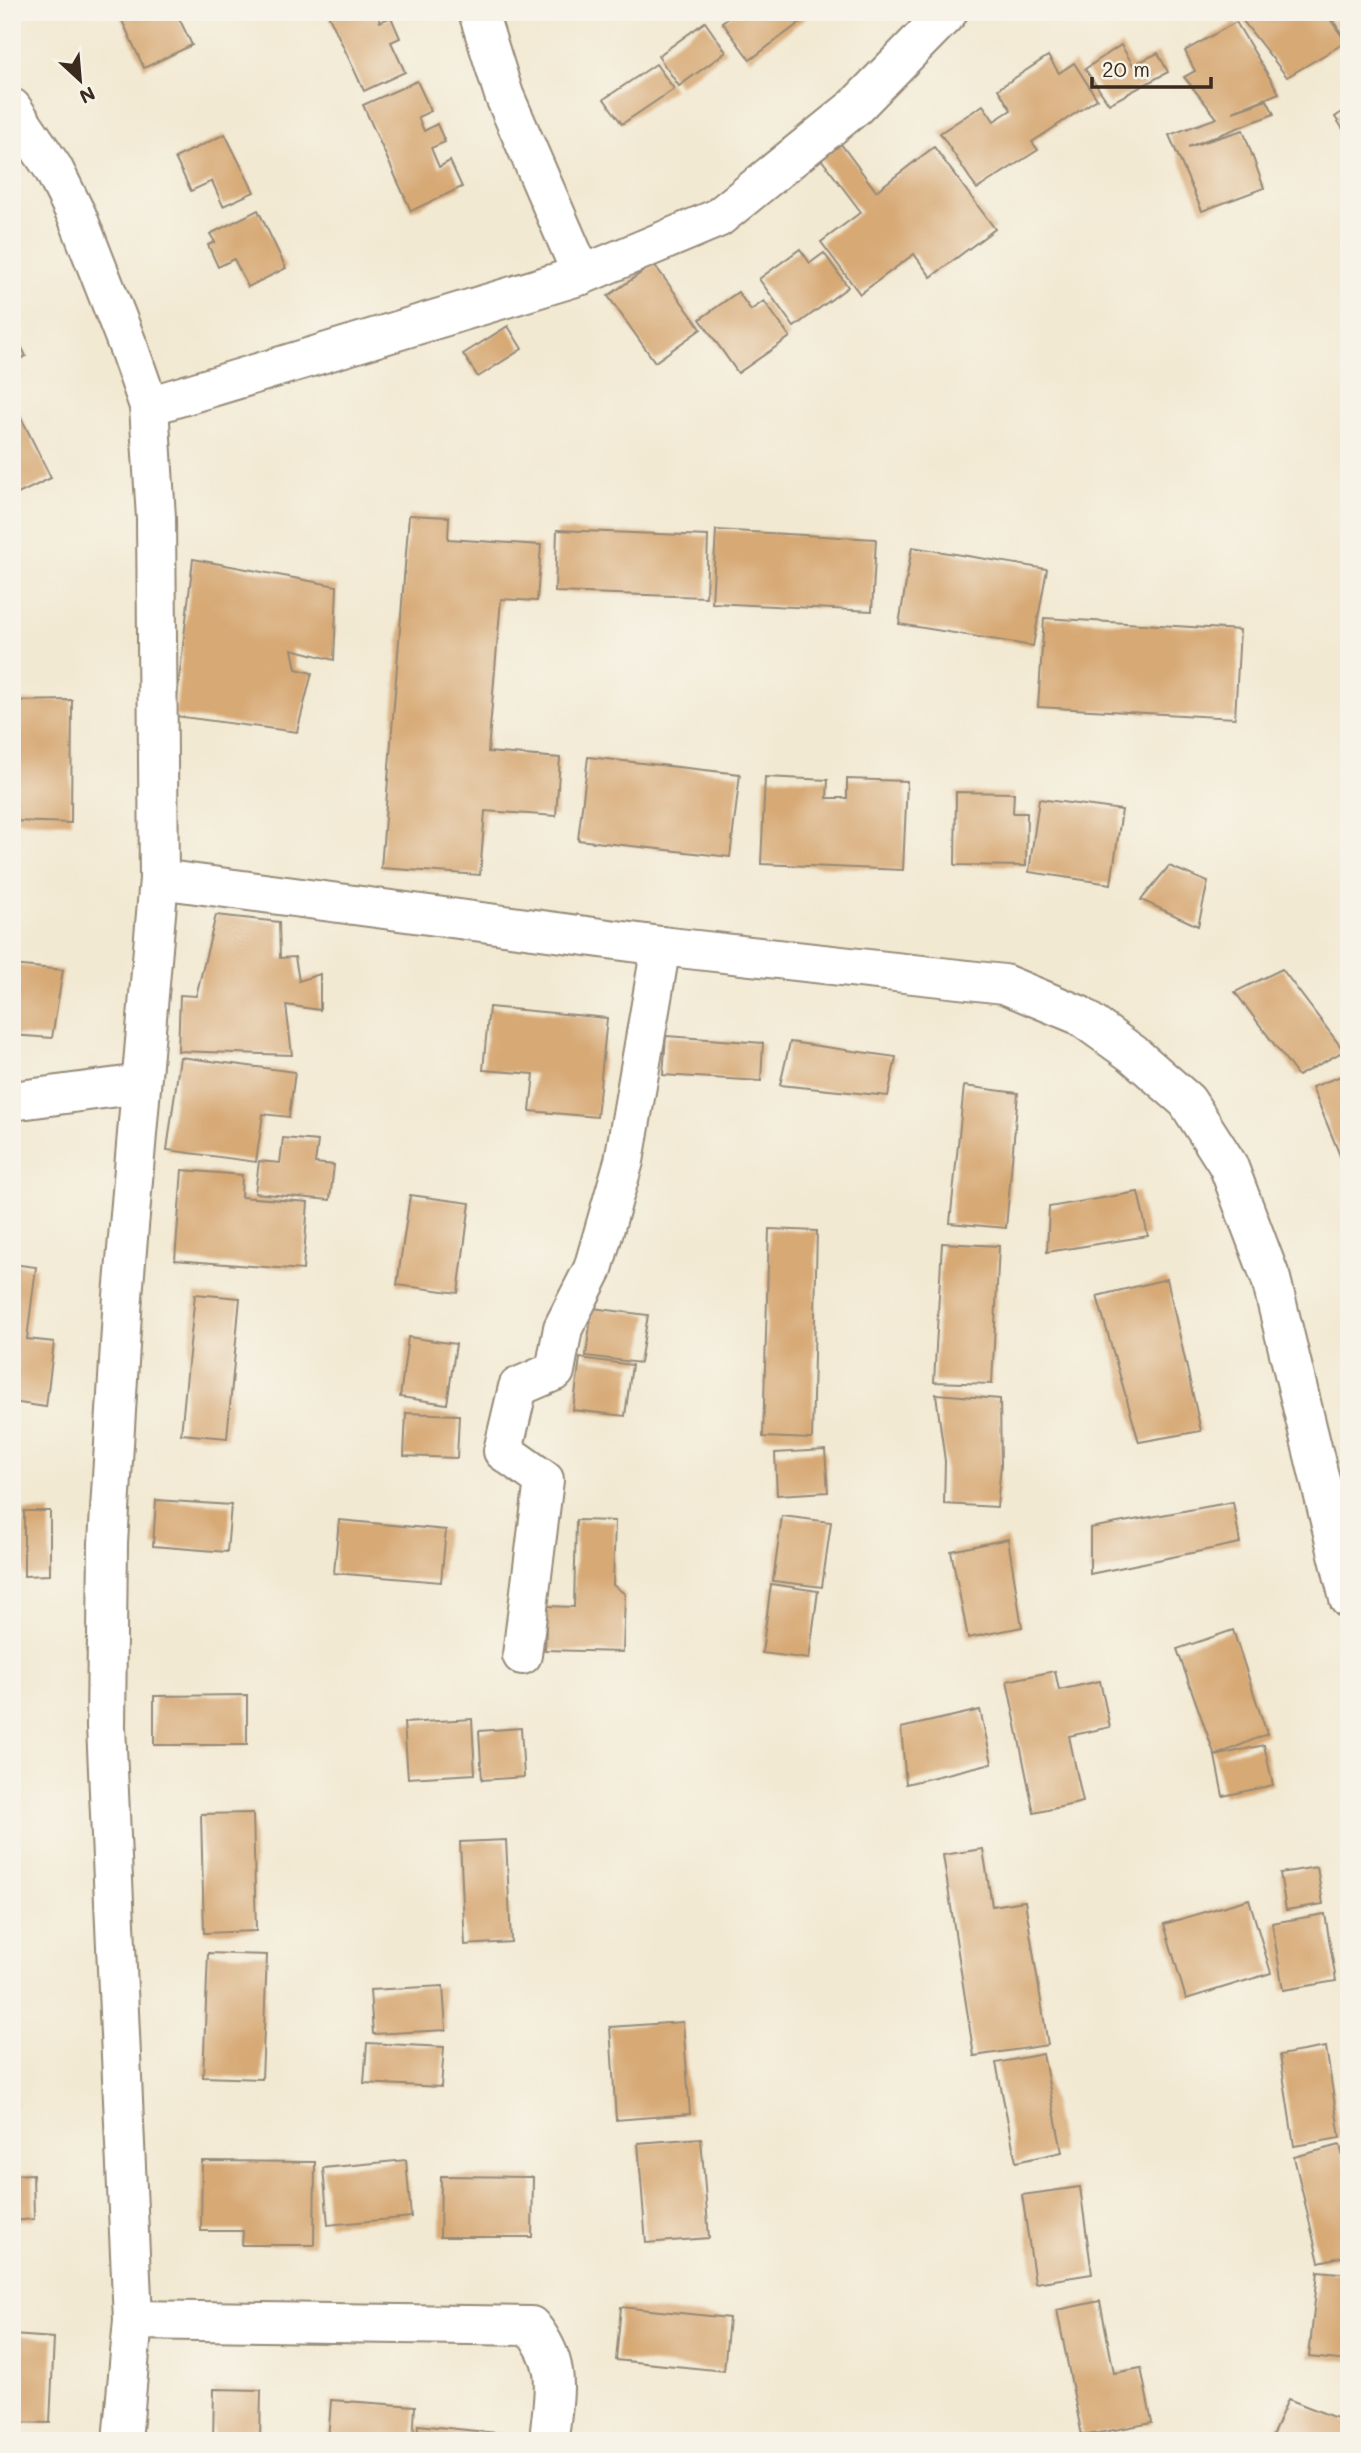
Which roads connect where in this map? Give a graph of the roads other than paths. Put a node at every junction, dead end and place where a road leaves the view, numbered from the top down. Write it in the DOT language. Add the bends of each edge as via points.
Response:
graph roads {
  1 [pos="478,12"];
  2 [pos="948,12"];
  3 [pos="12,108"];
  4 [pos="582,275"];
  5 [pos="149,406"];
  6 [pos="159,879"];
  7 [pos="662,946"];
  8 [pos="141,1084"];
  9 [pos="12,1101"];
  10 [pos="1349,1599"];
  11 [pos="522,1655"];
  12 [pos="133,2320"];
  13 [pos="122,2441"];
  14 [pos="550,2441"];
  1 -- 4 [label="street" via="504,95"];
  2 -- 4 [label="street" via="855,107 718,218"];
  3 -- 5 [label="street" via="53,168 77,216 99,264"];
  4 -- 5 [label="street"];
  5 -- 6 [label="street" via="156,518"];
  6 -- 7 [label="street"];
  6 -- 8 [label="street"];
  7 -- 10 [label="street" via="1004,984 1079,1015 1187,1101 1228,1165 1271,1279"];
  7 -- 11 [label="street" via="624,1161 593,1269 562,1328 555,1371 518,1387 503,1451 544,1480"];
  8 -- 9 [label="street"];
  8 -- 12 [label="street" via="108,1543 106,1726"];
  12 -- 13 [label="street"];
  12 -- 14 [label="street" via="531,2326 548,2347 554,2367"];
}
